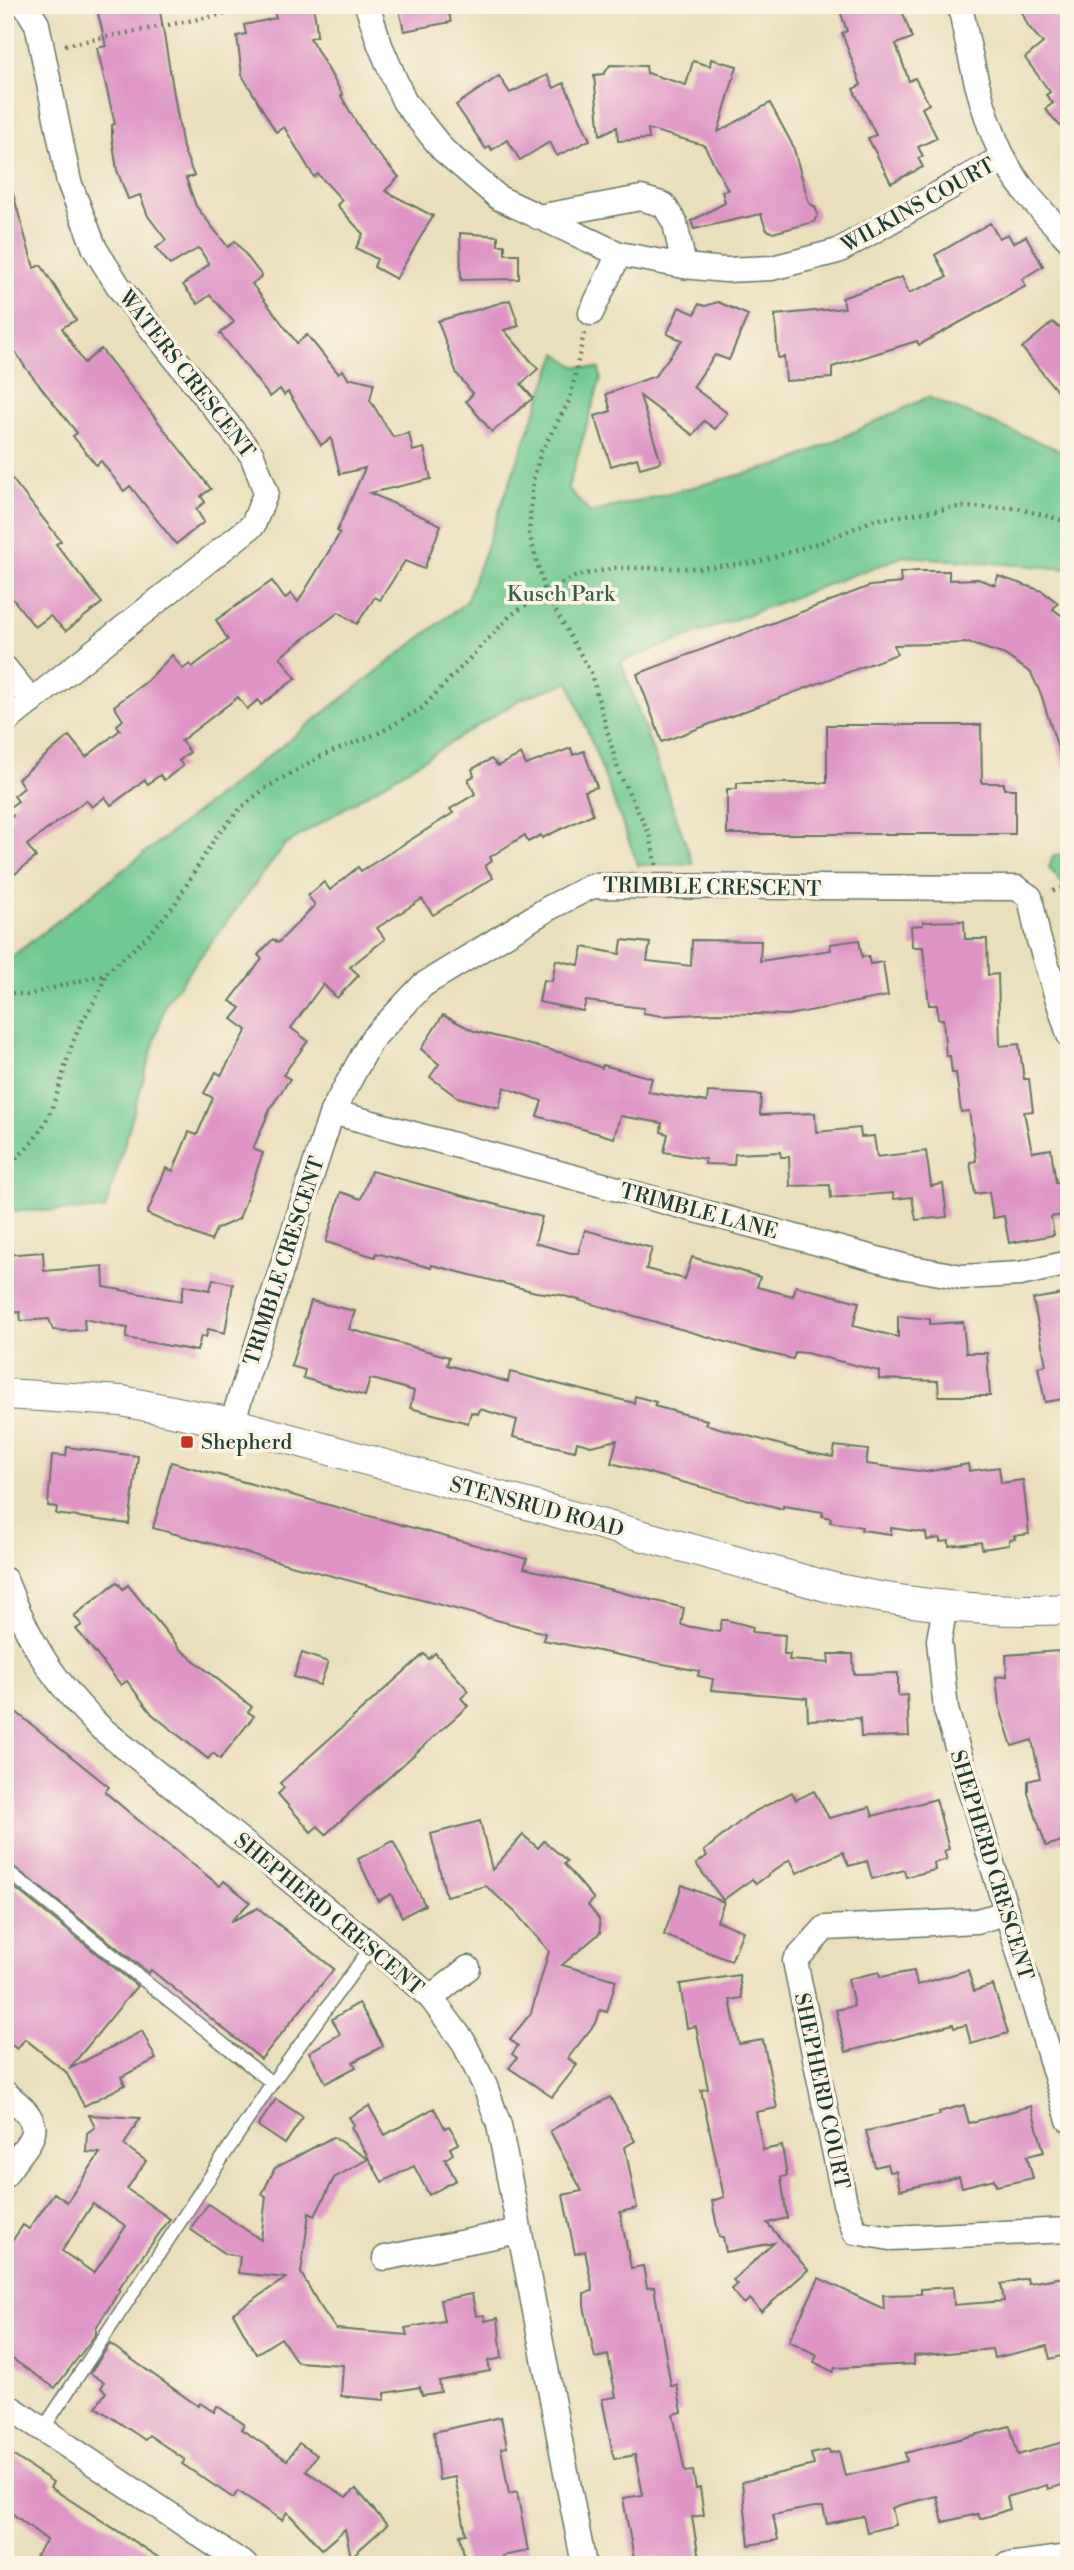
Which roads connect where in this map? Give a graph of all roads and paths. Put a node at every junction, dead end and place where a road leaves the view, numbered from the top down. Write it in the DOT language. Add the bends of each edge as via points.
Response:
graph roads {
  1 [pos="25,5"];
  2 [pos="271,5"];
  3 [pos="367,5"];
  4 [pos="960,5"];
  5 [pos="65,45"];
  6 [pos="1003,157"];
  7 [pos="538,216"];
  8 [pos="1069,240"];
  9 [pos="619,254"];
  10 [pos="684,266"];
  11 [pos="591,313"];
  12 [pos="576,360"];
  13 [pos="1069,522"];
  14 [pos="545,592"];
  15 [pos="5,668"];
  16 [pos="32,701"];
  17 [pos="5,722"];
  18 [pos="656,867"];
  19 [pos="1069,886"];
  20 [pos="1058,890"];
  21 [pos="105,974"];
  22 [pos="5,992"];
  23 [pos="1069,1035"];
  24 [pos="332,1112"];
  25 [pos="5,1167"];
  26 [pos="1069,1263"];
  27 [pos="5,1394"];
  28 [pos="232,1423"];
  29 [pos="5,1580"];
  30 [pos="945,1607"];
  31 [pos="1069,1609"];
  32 [pos="5,1870"];
  33 [pos="1006,1913"];
  34 [pos="372,1946"];
  35 [pos="468,1968"];
  36 [pos="431,1998"];
  37 [pos="272,2083"];
  38 [pos="5,2093"];
  39 [pos="1069,2120"];
  40 [pos="5,2175"];
  41 [pos="1069,2230"];
  42 [pos="519,2231"];
  43 [pos="385,2258"];
  44 [pos="5,2404"];
  45 [pos="43,2429"];
  46 [pos="1069,2557"];
  47 [pos="244,2565"];
  48 [pos="584,2565"];
  49 [pos="1007,2565"];
  1 -- 16 [label="street, WATERS CRESCENT" via="37,23 69,182 95,249 121,290 253,455 266,492 253,525"];
  2 -- 5 [label="path"];
  3 -- 7 [label="street, WILKINS COURT" via="404,101 443,150 499,198"];
  4 -- 6 [label="street" via="972,67"];
  6 -- 8 [label="street"];
  6 -- 10 [label="street, WILKINS COURT" via="838,251 772,268"];
  7 -- 9 [label="street, WILKINS COURT"];
  7 -- 10 [label="street" via="641,198 664,205 675,223"];
  9 -- 10 [label="street, WILKINS COURT"];
  9 -- 11 [label="street"];
  12 -- 14 [label="path" via="570,399 541,452 531,493 529,533"];
  13 -- 14 [label="path" via="1017,508 958,507 874,520 758,562 701,568 615,568 576,576"];
  14 -- 18 [label="path" via="591,673 619,773 650,835"];
  14 -- 21 [label="path" via="510,615 422,708 392,727 308,763 240,809 215,838 175,904 148,936"];
  15 -- 16 [label="street"];
  16 -- 17 [label="street, WATERS CRESCENT"];
  19 -- 20 [label="path"];
  21 -- 22 [label="path" via="27,995"];
  21 -- 25 [label="path" via="102,989 78,1031 49,1119"];
  23 -- 24 [label="street, TRIMBLE CRESCENT" via="1030,897 1017,888 592,886 423,985 372,1039"];
  24 -- 26 [label="street, TRIMBLE LANE" via="907,1267 962,1277 1020,1274"];
  24 -- 28 [label="street, TRIMBLE CRESCENT"];
  27 -- 28 [label="street, STENSRUD ROAD" via="122,1401"];
  28 -- 30 [label="street, STENSRUD ROAD" via="833,1588"];
  29 -- 34 [label="street, SHEPHERD CRESCENT" via="25,1630 74,1702"];
  30 -- 31 [label="street, STENSRUD ROAD"];
  30 -- 33 [label="street, SHEPHERD CRESCENT" via="939,1640 946,1710"];
  32 -- 37 [label="lane"];
  33 -- 39 [label="street, SHEPHERD CRESCENT"];
  33 -- 41 [label="street, SHEPHERD COURT" via="977,1921 825,1928 795,1961 855,2232 890,2238"];
  34 -- 36 [label="street, SHEPHERD CRESCENT"];
  34 -- 37 [label="lane"];
  35 -- 36 [label="street"];
  36 -- 42 [label="street, SHEPHERD CRESCENT" via="463,2041 485,2086 499,2125"];
  37 -- 45 [label="lane"];
  38 -- 40 [label="street" via="27,2109 33,2141"];
  42 -- 43 [label="street"];
  42 -- 48 [label="street, SHEPHERD CRESCENT"];
  44 -- 45 [label="street"];
  45 -- 47 [label="street"];
  46 -- 49 [label="street"];
}
